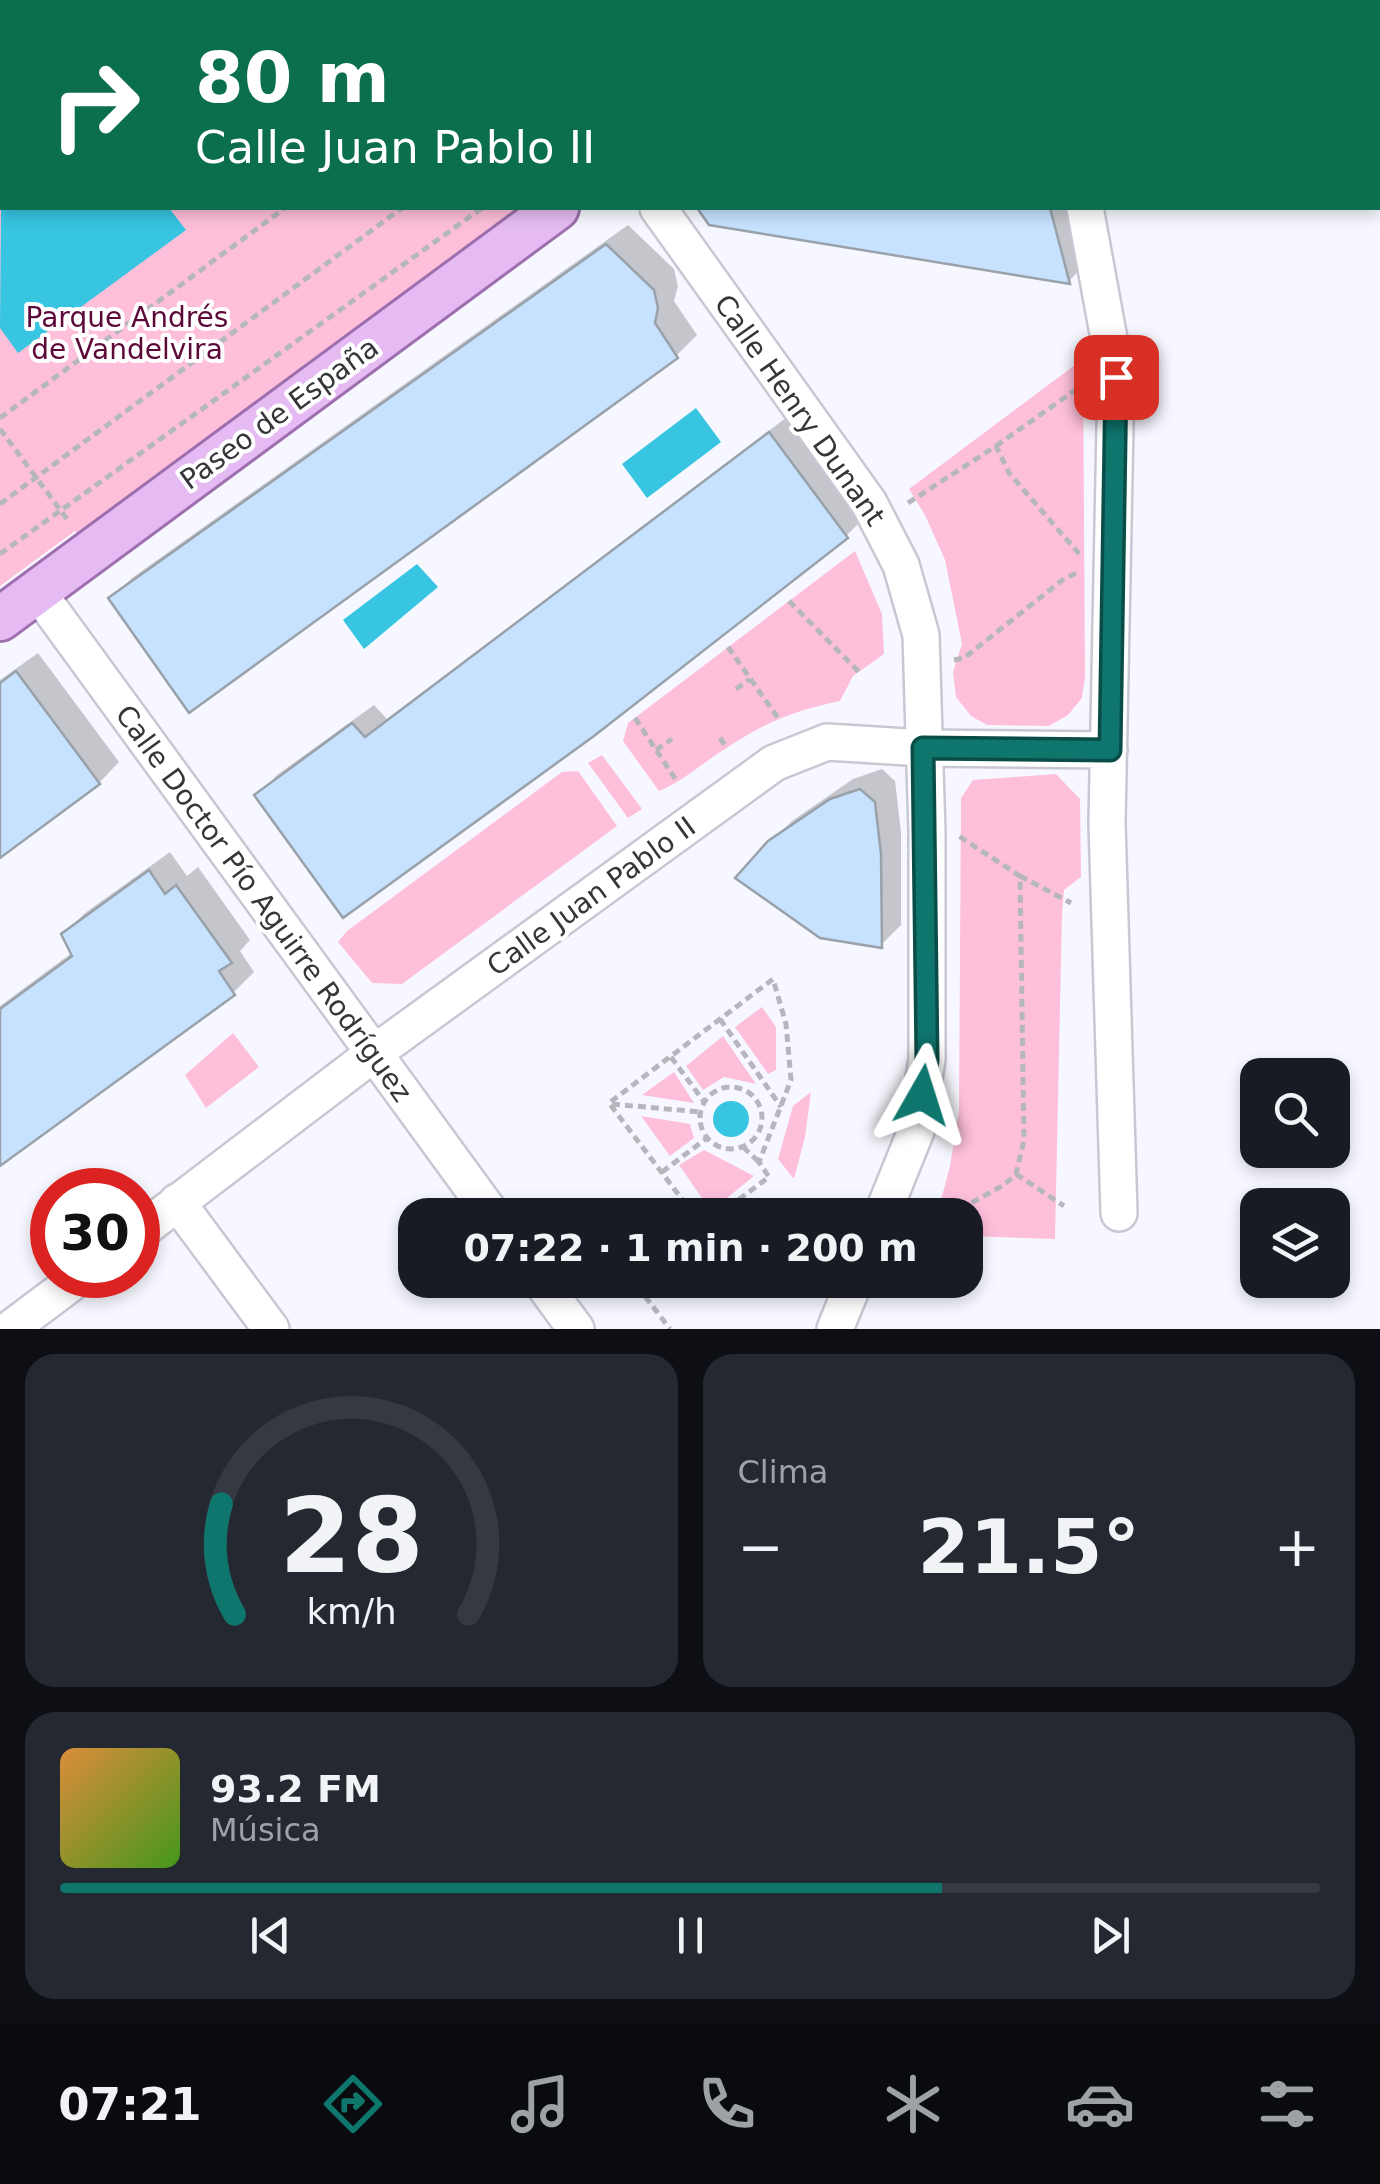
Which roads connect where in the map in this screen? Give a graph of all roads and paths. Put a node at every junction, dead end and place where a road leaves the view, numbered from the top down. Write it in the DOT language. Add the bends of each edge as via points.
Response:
graph roads {
  1 [pos="282,210"];
  2 [pos="399,210"];
  3 [pos="479,210"];
  4 [pos="555,210"];
  5 [pos="659,210"];
  6 [pos="1086,210"];
  7 [pos="1092,378"];
  8 [pos="0,418"];
  9 [pos="0,430"];
  10 [pos="996,446"];
  11 [pos="36,478"];
  12 [pos="908,503"];
  13 [pos="0,504"];
  14 [pos="60,510"];
  15 [pos="75,530"];
  16 [pos="0,554"];
  17 [pos="37,591"];
  18 [pos="789,601"];
  19 [pos="0,618"];
  20 [pos="728,647"];
  21 [pos="951,660"];
  22 [pos="859,672"];
  23 [pos="750,679"];
  24 [pos="736,689"];
  25 [pos="635,718"];
  26 [pos="778,718"];
  27 [pos="720,738"];
  28 [pos="672,739"];
  29 [pos="727,748"];
  30 [pos="923,748"];
  31 [pos="656,750"];
  32 [pos="1110,750"];
  33 [pos="678,783"];
  34 [pos="955,833"];
  35 [pos="1020,876"];
  36 [pos="1070,904"];
  37 [pos="720,1019"];
  38 [pos="373,1054"];
  39 [pos="671,1057"];
  40 [pos="770,1091"];
  41 [pos="757,1101"];
  42 [pos="705,1102"];
  43 [pos="609,1103"];
  44 [pos="781,1108"];
  45 [pos="701,1112"];
  46 [pos="707,1138"];
  47 [pos="743,1147"];
  48 [pos="759,1162"];
  49 [pos="662,1172"];
  50 [pos="1016,1174"];
  51 [pos="479,1198"];
  52 [pos="681,1198"];
  53 [pos="741,1198"];
  54 [pos="889,1198"];
  55 [pos="980,1198"];
  56 [pos="178,1202"];
  57 [pos="1064,1206"];
  58 [pos="1119,1213"];
  59 [pos="160,1216"];
  60 [pos="51,1298"];
  61 [pos="553,1298"];
  62 [pos="646,1298"];
  63 [pos="848,1298"];
  64 [pos="10,1329"];
  65 [pos="271,1329"];
  66 [pos="576,1329"];
  67 [pos="670,1329"];
  68 [pos="835,1329"];
  1 -- 8 [label="path"];
  2 -- 11 [label="path"];
  3 -- 14 [label="path"];
  4 -- 17 [label="main road, Paseo de España"];
  5 -- 30 [label="street, Calle Henry Dunant" via="869,503 901,564 921,635"];
  6 -- 32 [label="street" via="1116,377"];
  7 -- 10 [label="path"];
  9 -- 11 [label="path"];
  10 -- 12 [label="path"];
  10 -- 21 [label="path" via="1008,473 1093,567 1066,578 964,658"];
  11 -- 13 [label="path"];
  11 -- 14 [label="path"];
  14 -- 15 [label="path"];
  14 -- 16 [label="path"];
  17 -- 19 [label="main road, Paseo de España"];
  17 -- 38 [label="street, Calle Doctor Pío Aguirre Rodríguez"];
  18 -- 22 [label="path"];
  20 -- 23 [label="path"];
  23 -- 24 [label="path"];
  23 -- 26 [label="path"];
  25 -- 31 [label="path"];
  27 -- 29 [label="path"];
  28 -- 31 [label="path"];
  30 -- 32 [label="street, Calle Juan Pablo II"];
  30 -- 38 [label="street, Calle Juan Pablo II" via="827,742 774,763"];
  30 -- 54 [label="street, Calle Henry Dunant" via="927,1060 916,1131"];
  31 -- 33 [label="path"];
  32 -- 58 [label="street"];
  34 -- 35 [label="path"];
  35 -- 36 [label="path"];
  35 -- 50 [label="path" via="1024,1140"];
  37 -- 39 [label="path"];
  37 -- 40 [label="path"];
  37 -- 44 [label="path" via="773,979 791,1080"];
  38 -- 51 [label="street, Calle Doctor Pío Aguirre Rodríguez"];
  38 -- 56 [label="street, Calle Juan Pablo II"];
  39 -- 42 [label="path"];
  39 -- 43 [label="path"];
  40 -- 41 [label="path"];
  40 -- 44 [label="path"];
  41 -- 42 [label="path" via="735,1087"];
  41 -- 47 [label="path" via="762,1124"];
  42 -- 45 [label="path"];
  43 -- 45 [label="path"];
  43 -- 49 [label="path"];
  44 -- 48 [label="path"];
  45 -- 46 [label="path"];
  46 -- 47 [label="path" via="724,1148"];
  46 -- 49 [label="path"];
  47 -- 48 [label="path"];
  48 -- 53 [label="path" via="769,1177"];
  49 -- 52 [label="path"];
  50 -- 55 [label="path"];
  50 -- 57 [label="path"];
  56 -- 59 [label="street, Calle Juan Pablo II"];
  56 -- 65 [label="street"];
  60 -- 64 [label="street"];
  61 -- 66 [label="street"];
  62 -- 67 [label="path"];
  63 -- 68 [label="street"];
}
